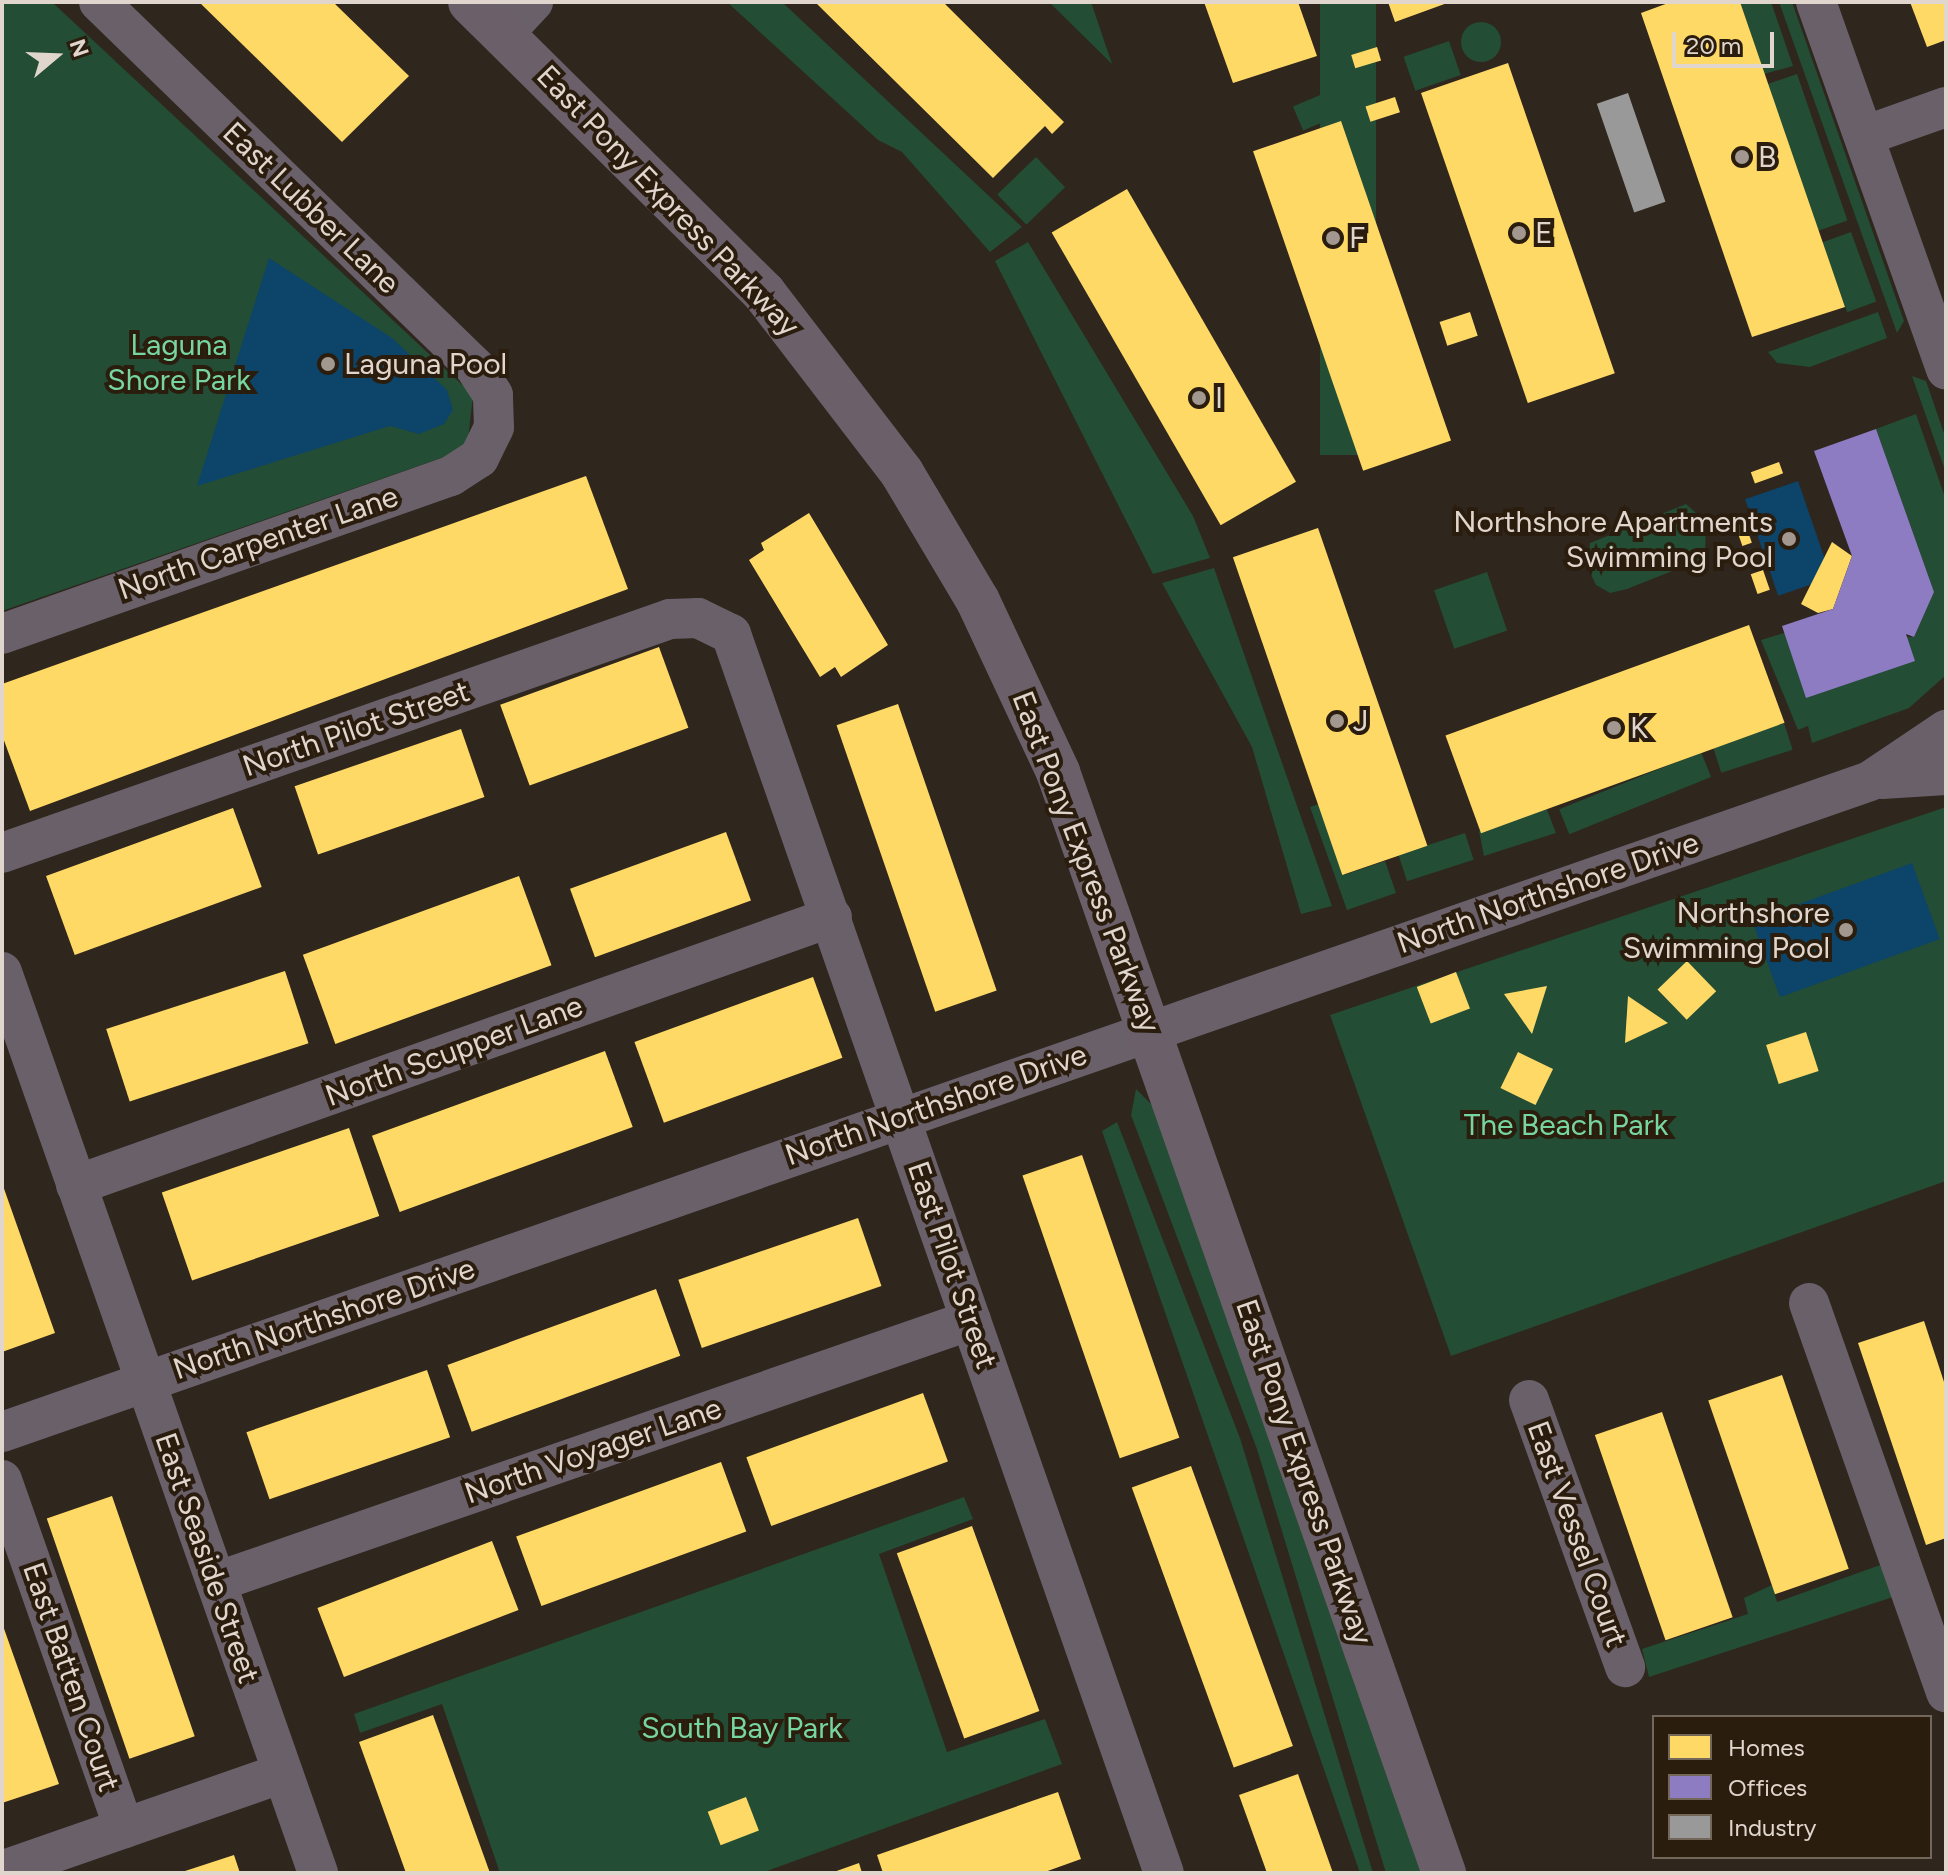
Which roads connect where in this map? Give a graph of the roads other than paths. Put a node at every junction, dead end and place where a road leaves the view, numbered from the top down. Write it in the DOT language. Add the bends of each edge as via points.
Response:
graph roads {
  1 [pos="99,2"];
  2 [pos="470,2"];
  3 [pos="533,2"];
  4 [pos="1816,2"];
  5 [pos="503,34"];
  6 [pos="1946,107"];
  7 [pos="1864,136"];
  8 [pos="1946,370"];
  9 [pos="494,427"];
  10 [pos="711,622"];
  11 [pos="2,634"];
  12 [pos="1946,730"];
  13 [pos="1946,775"];
  14 [pos="1870,781"];
  15 [pos="2,853"];
  16 [pos="832,917"];
  17 [pos="2,972"];
  18 [pos="1151,1032"];
  19 [pos="900,1117"];
  20 [pos="76,1185"];
  21 [pos="1809,1303"];
  22 [pos="971,1320"];
  23 [pos="146,1382"];
  24 [pos="1529,1400"];
  25 [pos="2,1432"];
  26 [pos="2,1480"];
  27 [pos="216,1582"];
  28 [pos="1625,1667"];
  29 [pos="1946,1693"];
  30 [pos="283,1773"];
  31 [pos="124,1828"];
  32 [pos="7,1869"];
  33 [pos="318,1873"];
  34 [pos="1164,1873"];
  35 [pos="1444,1873"];
  1 -- 9 [label="street, East Lubber Lane" via="475,367 493,395"];
  2 -- 5 [label="main road, East Pony Express Parkway"];
  3 -- 5 [label="street"];
  4 -- 7 [label="street"];
  5 -- 18 [label="main road, East Pony Express Parkway" via="764,293 902,473 1037,723"];
  6 -- 7 [label="street"];
  7 -- 8 [label="street"];
  9 -- 11 [label="street, North Carpenter Lane" via="479,458 451,476"];
  10 -- 15 [label="street, North Pilot Street" via="670,619"];
  10 -- 16 [label="street, East Pilot Street" via="739,644"];
  12 -- 14 [label="street, North Northshore Drive"];
  13 -- 14 [label="street, North Northshore Drive"];
  14 -- 18 [label="street, North Northshore Drive"];
  16 -- 19 [label="street, East Pilot Street"];
  16 -- 20 [label="street, North Scupper Lane"];
  17 -- 20 [label="street, East Seaside Street"];
  18 -- 19 [label="street, North Northshore Drive"];
  18 -- 35 [label="main road, East Pony Express Parkway"];
  19 -- 22 [label="street, East Pilot Street"];
  19 -- 23 [label="street, North Northshore Drive"];
  20 -- 23 [label="street, East Seaside Street"];
  21 -- 29 [label="street"];
  22 -- 27 [label="street, North Voyager Lane"];
  22 -- 34 [label="street, East Pilot Street"];
  23 -- 25 [label="street, North Northshore Drive"];
  23 -- 27 [label="street, East Seaside Street"];
  24 -- 28 [label="street, East Vessel Court"];
  26 -- 31 [label="street, East Batten Court"];
  27 -- 30 [label="street, East Seaside Street"];
  30 -- 31 [label="street"];
  30 -- 33 [label="street, East Seaside Street"];
  31 -- 32 [label="street"];
}
